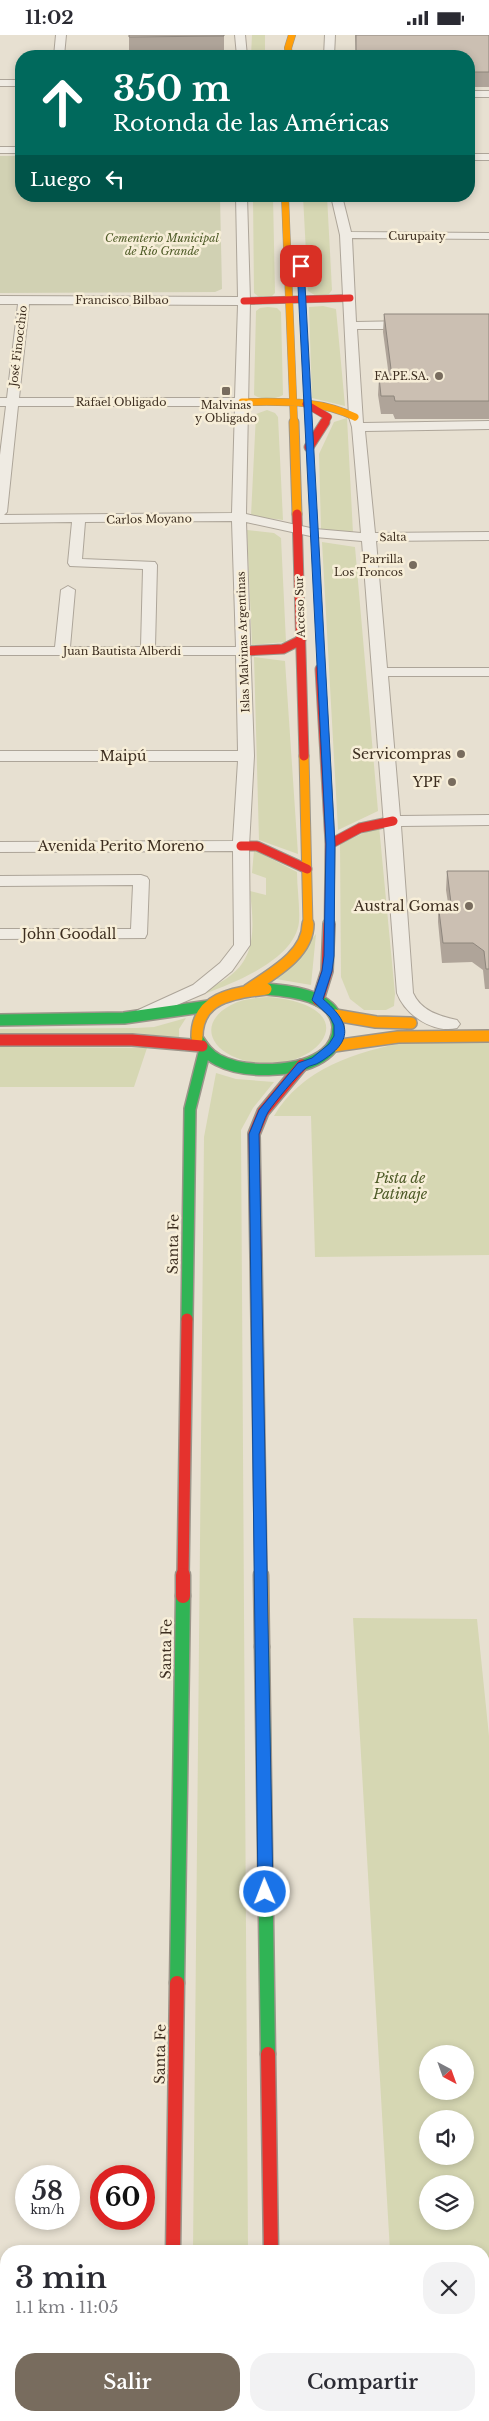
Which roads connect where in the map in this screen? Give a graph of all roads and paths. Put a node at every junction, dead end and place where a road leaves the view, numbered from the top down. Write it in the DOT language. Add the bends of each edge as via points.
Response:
graph roads {
  1 [pos="62,35"];
  2 [pos="240,35"];
  3 [pos="292,35"];
  4 [pos="330,35"];
  5 [pos="61,50"];
  6 [pos="241,50"];
  7 [pos="288,50"];
  8 [pos="329,50"];
  9 [pos="0,83"];
  10 [pos="15,83"];
  11 [pos="475,94"];
  12 [pos="489,94"];
  13 [pos="0,150"];
  14 [pos="15,150"];
  15 [pos="475,157"];
  16 [pos="489,157"];
  17 [pos="241,202"];
  18 [pos="284,202"];
  19 [pos="337,202"];
  20 [pos="346,235"];
  21 [pos="489,236"];
  22 [pos="350,298"];
  23 [pos="0,300"];
  24 [pos="24,300"];
  25 [pos="244,301"];
  26 [pos="289,301"];
  27 [pos="420,325"];
  28 [pos="350,326"];
  29 [pos="306,399"];
  30 [pos="6,402"];
  31 [pos="242,402"];
  32 [pos="294,404"];
  33 [pos="357,422"];
  34 [pos="489,425"];
  35 [pos="0,512"];
  36 [pos="239,517"];
  37 [pos="0,519"];
  38 [pos="79,519"];
  39 [pos="298,528"];
  40 [pos="489,536"];
  41 [pos="370,537"];
  42 [pos="68,590"];
  43 [pos="301,640"];
  44 [pos="0,651"];
  45 [pos="62,651"];
  46 [pos="148,651"];
  47 [pos="244,651"];
  48 [pos="320,660"];
  49 [pos="489,672"];
  50 [pos="380,673"];
  51 [pos="0,756"];
  52 [pos="246,756"];
  53 [pos="489,820"];
  54 [pos="393,821"];
  55 [pos="330,844"];
  56 [pos="241,845"];
  57 [pos="0,847"];
  58 [pos="307,869"];
  59 [pos="141,880"];
  60 [pos="0,881"];
  61 [pos="139,934"];
  62 [pos="0,935"];
  63 [pos="248,990"];
  64 [pos="318,1000"];
  65 [pos="209,1006"];
  66 [pos="335,1015"];
  67 [pos="124,1019"];
  68 [pos="0,1020"];
  69 [pos="456,1024"];
  70 [pos="489,1037"];
  71 [pos="0,1040"];
  72 [pos="334,1046"];
  73 [pos="203,1048"];
  74 [pos="302,1065"];
  75 [pos="172,2245"];
  76 [pos="271,2245"];
  1 -- 5 [label="street"];
  2 -- 6 [label="street"];
  3 -- 7 [label="main road"];
  4 -- 8 [label="street"];
  9 -- 10 [label="street"];
  11 -- 12 [label="street"];
  13 -- 14 [label="street"];
  15 -- 16 [label="street"];
  17 -- 25 [label="street, Islas Malvinas Argentinas"];
  18 -- 26 [label="main road, Acceso Sur"];
  19 -- 20 [label="street"];
  20 -- 21 [label="street, Curupaity"];
  20 -- 22 [label="street"];
  22 -- 26 [label="main road"];
  22 -- 28 [label="street"];
  23 -- 24 [label="street, Francisco Bilbao"];
  24 -- 25 [label="street, Francisco Bilbao"];
  24 -- 30 [label="street, José Finocchio"];
  25 -- 26 [label="main road"];
  25 -- 31 [label="street, Islas Malvinas Argentinas"];
  26 -- 32 [label="main road, Acceso Sur"];
  27 -- 28 [label="street"];
  28 -- 33 [label="street"];
  29 -- 29 [label="main road" via="328,417 309,451 308,425"];
  29 -- 32 [label="main road"];
  29 -- 33 [label="main road" via="340,408"];
  30 -- 31 [label="street, Rafael Obligado"];
  30 -- 35 [label="street, José Finocchio"];
  31 -- 32 [label="main road"];
  31 -- 36 [label="street, Islas Malvinas Argentinas"];
  32 -- 39 [label="main road, Acceso Sur"];
  33 -- 34 [label="street"];
  33 -- 41 [label="street"];
  36 -- 38 [label="street, Carlos Moyano"];
  36 -- 39 [label="street, Carlos Moyano"];
  36 -- 47 [label="street, Islas Malvinas Argentinas"];
  37 -- 38 [label="street, Carlos Moyano"];
  38 -- 46 [label="street" via="75,563 150,565"];
  39 -- 41 [label="street, Salta" via="315,533"];
  39 -- 43 [label="main road, Acceso Sur"];
  40 -- 41 [label="street, Salta"];
  41 -- 50 [label="street"];
  42 -- 45 [label="street"];
  43 -- 47 [label="main road" via="283,649"];
  43 -- 58 [label="main road, Acceso Sur"];
  44 -- 45 [label="street, Juan Bautista Alberdi"];
  45 -- 46 [label="street, Juan Bautista Alberdi"];
  46 -- 47 [label="street, Juan Bautista Alberdi"];
  47 -- 52 [label="street, Islas Malvinas Argentinas"];
  48 -- 55 [label="main road"];
  49 -- 50 [label="street"];
  50 -- 54 [label="street"];
  51 -- 52 [label="street, Maipú"];
  52 -- 56 [label="street, Islas Malvinas Argentinas"];
  53 -- 54 [label="street"];
  54 -- 55 [label="main road" via="376,822"];
  54 -- 69 [label="street" via="407,1001 424,1016"];
  55 -- 64 [label="main road" via="329,956"];
  56 -- 57 [label="street, Avenida Perito Moreno"];
  56 -- 58 [label="main road" via="257,845"];
  56 -- 67 [label="street, Islas Malvinas Argentinas" via="242,945 226,967 199,989 144,1014"];
  58 -- 63 [label="main road, Acceso Sur" via="307,936 283,965"];
  59 -- 60 [label="street"];
  59 -- 61 [label="street"];
  61 -- 62 [label="street, John Goodall"];
  63 -- 64 [label="main road" via="285,990"];
  63 -- 65 [label="main road"];
  64 -- 66 [label="main road"];
  65 -- 67 [label="main road"];
  65 -- 73 [label="main road" via="196,1027"];
  66 -- 69 [label="main road" via="376,1022"];
  66 -- 72 [label="main road" via="339,1036"];
  67 -- 68 [label="main road"];
  70 -- 72 [label="main road" via="398,1037"];
  71 -- 73 [label="main road" via="132,1040"];
  72 -- 74 [label="main road" via="321,1057"];
  73 -- 74 [label="main road" via="219,1059 252,1069"];
  73 -- 75 [label="main road, Santa Fe" via="190,1109"];
  74 -- 76 [label="main road" via="263,1112 254,1134"];
}
